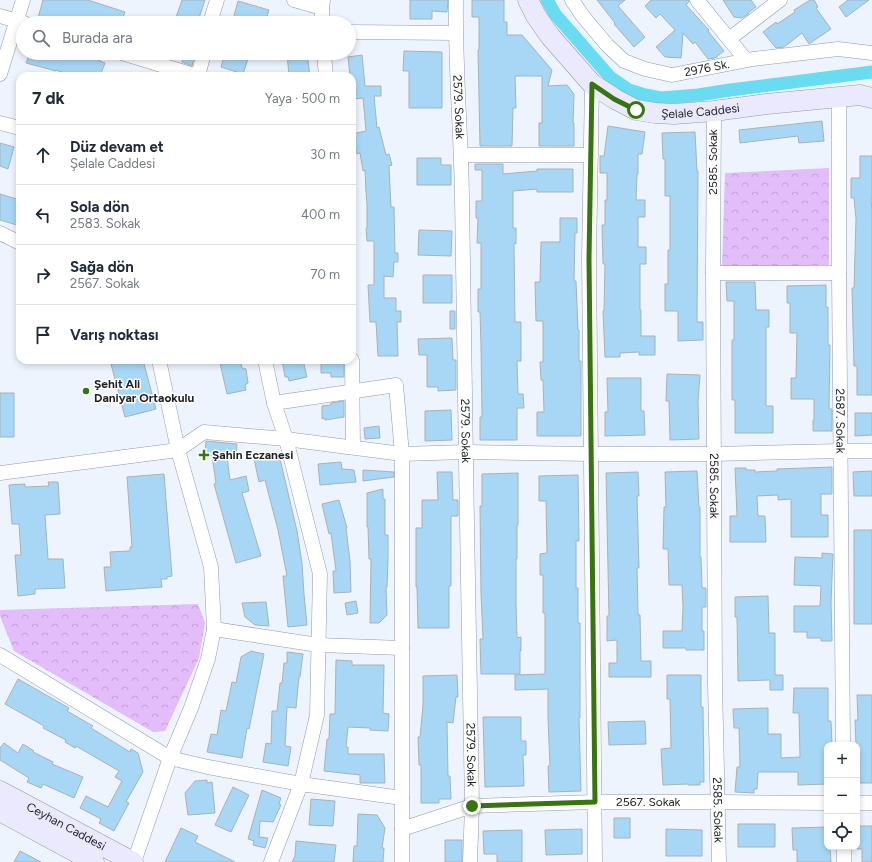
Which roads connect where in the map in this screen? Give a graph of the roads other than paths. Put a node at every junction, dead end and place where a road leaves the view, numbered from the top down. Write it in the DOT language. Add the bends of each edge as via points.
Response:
graph roads {
  1 [pos="23,0"];
  2 [pos="217,0"];
  3 [pos="294,0"];
  4 [pos="456,0"];
  5 [pos="528,0"];
  6 [pos="572,0"];
  7 [pos="697,0"];
  8 [pos="780,0"];
  9 [pos="322,4"];
  10 [pos="0,16"];
  11 [pos="21,16"];
  12 [pos="212,16"];
  13 [pos="322,16"];
  14 [pos="16,21"];
  15 [pos="16,32"];
  16 [pos="356,32"];
  17 [pos="455,33"];
  18 [pos="729,39"];
  19 [pos="872,54"];
  20 [pos="145,60"];
  21 [pos="202,60"];
  22 [pos="325,60"];
  23 [pos="746,60"];
  24 [pos="185,72"];
  25 [pos="199,72"];
  26 [pos="326,72"];
  27 [pos="0,74"];
  28 [pos="592,84"];
  29 [pos="839,97"];
  30 [pos="872,98"];
  31 [pos="714,110"];
  32 [pos="0,122"];
  33 [pos="16,127"];
  34 [pos="462,155"];
  35 [pos="591,155"];
  36 [pos="0,233"];
  37 [pos="16,241"];
  38 [pos="713,273"];
  39 [pos="839,273"];
  40 [pos="161,364"];
  41 [pos="266,364"];
  42 [pos="352,364"];
  43 [pos="353,390"];
  44 [pos="274,403"];
  45 [pos="286,438"];
  46 [pos="353,447"];
  47 [pos="178,450"];
  48 [pos="841,451"];
  49 [pos="872,451"];
  50 [pos="465,452"];
  51 [pos="402,454"];
  52 [pos="591,454"];
  53 [pos="714,454"];
  54 [pos="0,473"];
  55 [pos="214,629"];
  56 [pos="318,645"];
  57 [pos="402,648"];
  58 [pos="0,655"];
  59 [pos="843,742"];
  60 [pos="170,758"];
  61 [pos="301,784"];
  62 [pos="0,791"];
  63 [pos="402,798"];
  64 [pos="595,802"];
  65 [pos="718,802"];
  66 [pos="824,803"];
  67 [pos="860,803"];
  68 [pos="872,803"];
  69 [pos="472,806"];
  70 [pos="0,811"];
  71 [pos="402,828"];
  72 [pos="844,850"];
  73 [pos="94,862"];
  74 [pos="134,862"];
  75 [pos="271,862"];
  76 [pos="402,862"];
  77 [pos="470,862"];
  78 [pos="595,862"];
  79 [pos="719,862"];
  80 [pos="844,862"];
  1 -- 11 [label="street"];
  2 -- 12 [label="street"];
  3 -- 9 [label="street"];
  4 -- 17 [label="street, 2579. Sokak"];
  5 -- 28 [label="street, Şelale Caddesi" via="550,36"];
  6 -- 23 [label="street, 2976 Sk." via="607,45 624,61 645,69 672,75"];
  7 -- 18 [label="street"];
  8 -- 18 [label="street"];
  9 -- 13 [label="street"];
  10 -- 14 [label="street"];
  15 -- 27 [label="street"];
  16 -- 17 [label="street"];
  17 -- 34 [label="street, 2579. Sokak"];
  18 -- 23 [label="street"];
  19 -- 23 [label="street, 2976 Sk." via="838,49"];
  20 -- 24 [label="street"];
  21 -- 25 [label="street"];
  22 -- 26 [label="street"];
  28 -- 31 [label="street, Şelale Caddesi" via="636,110 674,114"];
  28 -- 35 [label="street"];
  29 -- 30 [label="street, Şelale Caddesi" via="860,95"];
  29 -- 31 [label="street, Şelale Caddesi"];
  29 -- 39 [label="street, 2587. Sokak"];
  31 -- 38 [label="street, 2585. Sokak"];
  32 -- 33 [label="street"];
  34 -- 35 [label="street"];
  34 -- 50 [label="street, 2579. Sokak"];
  35 -- 52 [label="street"];
  36 -- 37 [label="street"];
  38 -- 39 [label="street"];
  38 -- 53 [label="street, 2585. Sokak"];
  39 -- 48 [label="street, 2587. Sokak"];
  40 -- 47 [label="street"];
  41 -- 44 [label="street"];
  42 -- 43 [label="street"];
  43 -- 44 [label="street"];
  43 -- 46 [label="street"];
  43 -- 51 [label="street" via="396,385"];
  44 -- 45 [label="street"];
  45 -- 46 [label="street"];
  45 -- 47 [label="street" via="204,432"];
  45 -- 56 [label="street" via="320,574"];
  46 -- 51 [label="street"];
  47 -- 54 [label="street"];
  47 -- 55 [label="street" via="211,567"];
  48 -- 49 [label="street"];
  48 -- 53 [label="street"];
  48 -- 59 [label="street, 2587. Sokak"];
  50 -- 51 [label="street"];
  50 -- 52 [label="street"];
  50 -- 69 [label="street, 2579. Sokak"];
  51 -- 57 [label="street"];
  52 -- 53 [label="street"];
  52 -- 64 [label="street"];
  53 -- 65 [label="street, 2585. Sokak"];
  55 -- 56 [label="street"];
  55 -- 60 [label="street" via="208,659"];
  56 -- 57 [label="street"];
  56 -- 61 [label="street" via="317,715"];
  57 -- 63 [label="street"];
  58 -- 60 [label="street"];
  60 -- 61 [label="street"];
  60 -- 74 [label="street"];
  61 -- 63 [label="street"];
  61 -- 75 [label="street"];
  62 -- 74 [label="street, Ceyhan Caddesi"];
  63 -- 71 [label="street"];
  64 -- 65 [label="street, 2567. Sokak"];
  64 -- 69 [label="street, 2567. Sokak"];
  64 -- 78 [label="street"];
  65 -- 66 [label="street, 2567. Sokak"];
  65 -- 79 [label="street, 2585. Sokak"];
  67 -- 68 [label="street"];
  69 -- 71 [label="street, 2567. Sokak"];
  69 -- 77 [label="street, 2579. Sokak"];
  70 -- 73 [label="street, Ceyhan Caddesi"];
  71 -- 76 [label="street"];
  72 -- 80 [label="street"];
}
